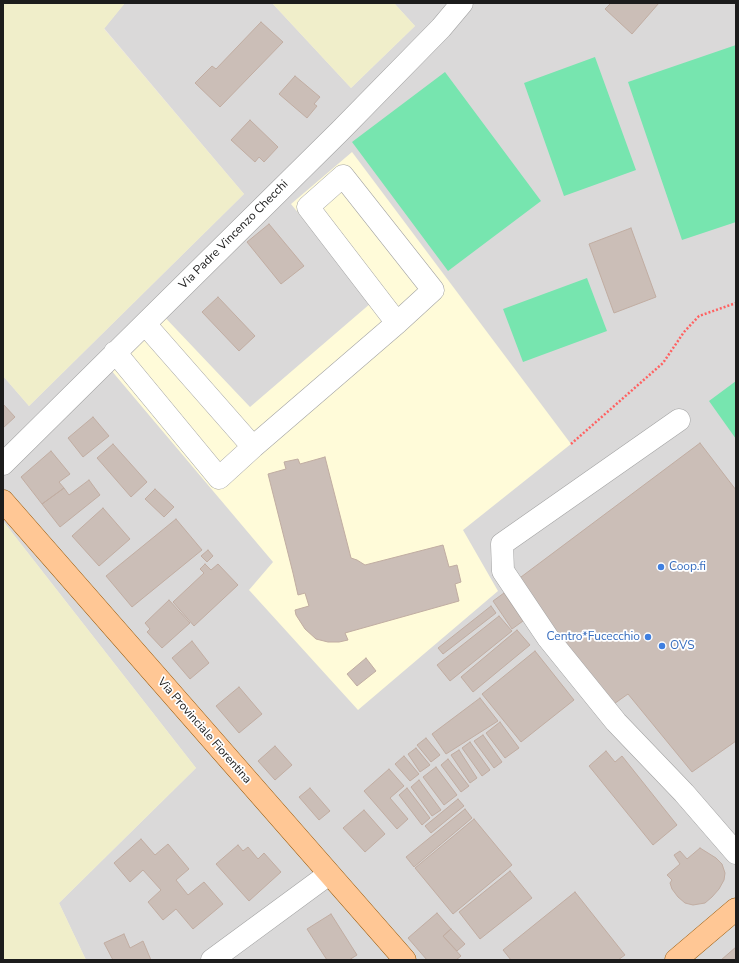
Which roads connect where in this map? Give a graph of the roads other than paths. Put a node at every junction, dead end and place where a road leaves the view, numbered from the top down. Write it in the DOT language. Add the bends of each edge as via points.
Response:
graph roads {
  1 [pos="462,3"];
  2 [pos="397,322"];
  3 [pos="145,324"];
  4 [pos="115,352"];
  5 [pos="679,420"];
  6 [pos="254,447"];
  7 [pos="3,464"];
  8 [pos="3,501"];
  9 [pos="736,853"];
  10 [pos="329,874"];
  11 [pos="736,909"];
  12 [pos="212,960"];
  13 [pos="405,960"];
  14 [pos="676,960"];
  1 -- 3 [label="street, Via Padre Vincenzo Checchi" via="351,120"];
  2 -- 2 [label="street" via="433,290 343,176 308,207"];
  2 -- 6 [label="street"];
  3 -- 4 [label="street, Via Padre Vincenzo Checchi"];
  3 -- 6 [label="street"];
  4 -- 6 [label="street" via="219,478"];
  4 -- 7 [label="street, Via Padre Vincenzo Checchi"];
  5 -- 9 [label="street" via="502,544 503,571 548,638 616,722 684,793"];
  8 -- 10 [label="main road, Via Provinciale Fiorentina"];
  10 -- 12 [label="street"];
  10 -- 13 [label="main road, Via Provinciale Fiorentina"];
  11 -- 14 [label="main road"];
}
